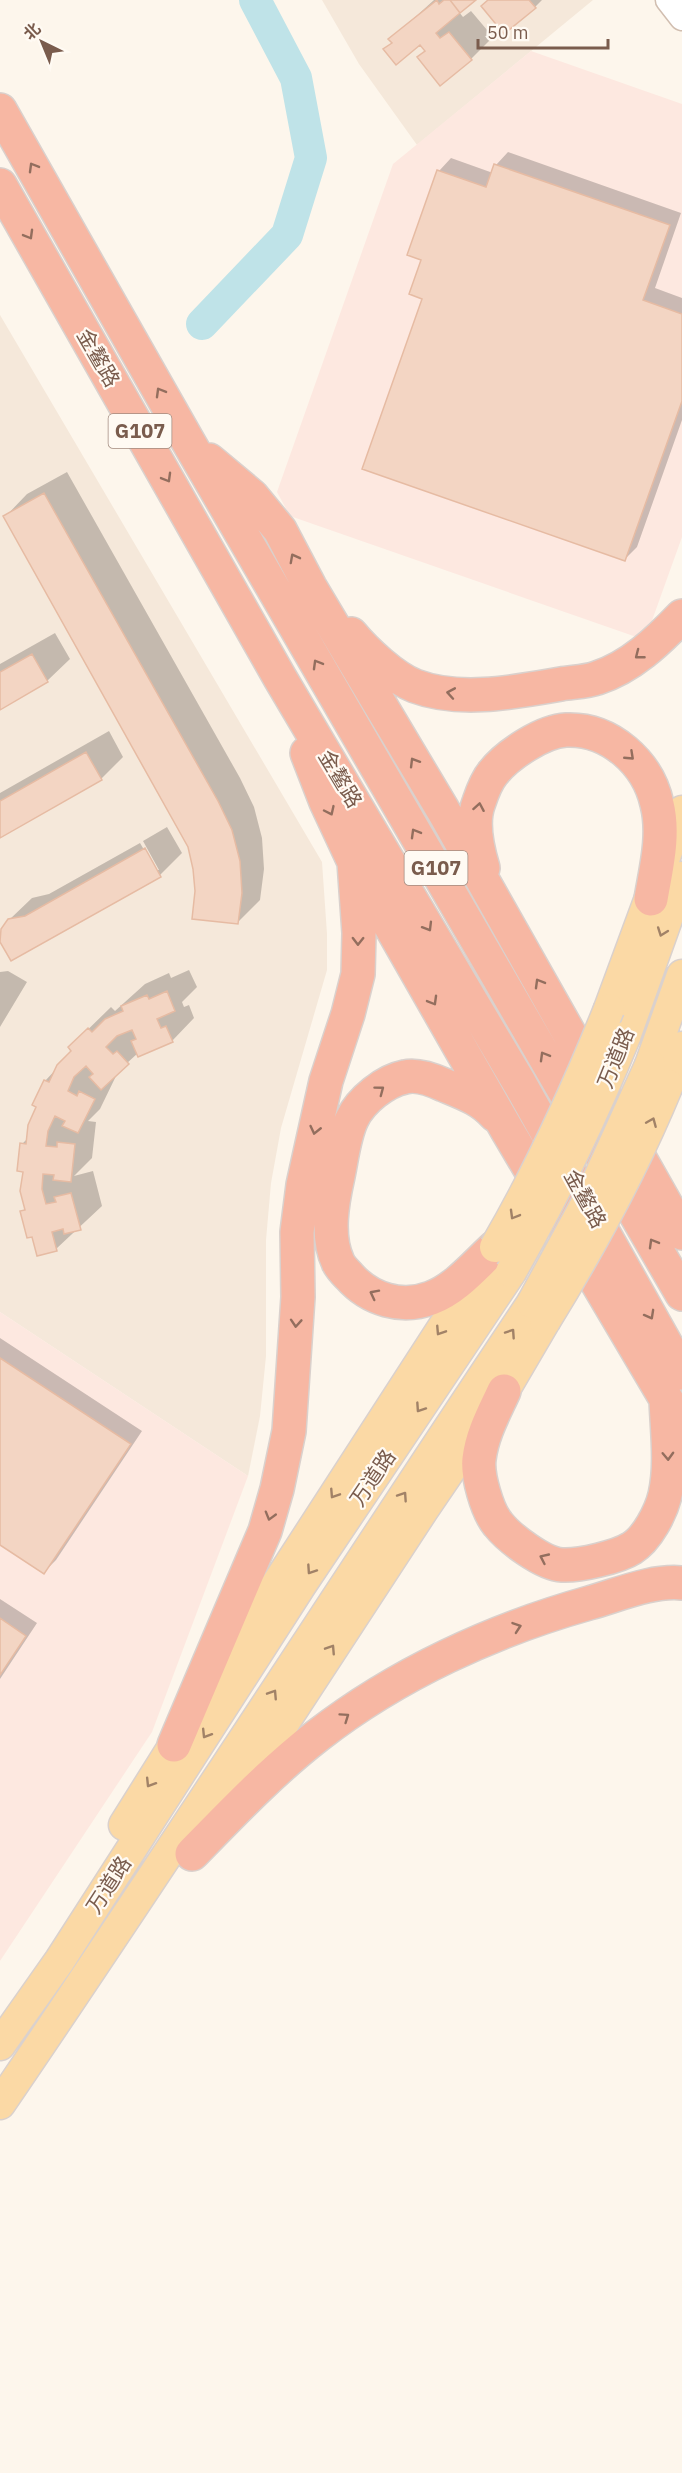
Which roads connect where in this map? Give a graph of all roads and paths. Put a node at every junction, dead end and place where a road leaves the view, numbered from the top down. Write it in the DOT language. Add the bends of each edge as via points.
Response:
graph roads {
  1 [pos="668,0"];
  2 [pos="682,18"];
  3 [pos="0,110"];
  4 [pos="0,184"];
  5 [pos="189,443"];
  6 [pos="310,587"];
  7 [pos="682,616"];
  8 [pos="280,678"];
  9 [pos="682,811"];
  10 [pos="354,862"];
  11 [pos="682,877"];
  12 [pos="651,899"];
  13 [pos="495,904"];
  14 [pos="682,975"];
  15 [pos="682,1047"];
  16 [pos="659,1075"];
  17 [pos="507,1130"];
  18 [pos="682,1233"];
  19 [pos="503,1259"];
  20 [pos="682,1294"];
  21 [pos="539,1312"];
  22 [pos="674,1385"];
  23 [pos="504,1391"];
  24 [pos="682,1426"];
  25 [pos="682,1583"];
  26 [pos="174,1745"];
  27 [pos="192,1854"];
  28 [pos="60,1960"];
  29 [pos="91,1971"];
  30 [pos="0,2045"];
  31 [pos="0,2104"];
  1 -- 2 [label="street"];
  5 -- 3 [label="highway, 金鳌路 / G107, one-way"];
  4 -- 8 [label="highway, 金鳌路 / G107, one-way"];
  6 -- 5 [label="highway, one-way" via="280,530 252,496"];
  20 -- 5 [label="highway, 金鳌路 / G107, one-way"];
  7 -- 6 [label="highway, one-way" via="632,661 597,678 525,690 458,695 415,686 388,668 360,645"];
  13 -- 6 [label="highway, one-way"];
  8 -- 10 [label="highway, one-way" via="326,802"];
  8 -- 22 [label="highway, 金鳌路 / G107, one-way" via="520,1083"];
  9 -- 12 [label="main road"];
  10 -- 17 [label="highway, one-way"];
  10 -- 26 [label="highway, one-way" via="358,974 326,1081 303,1185 297,1232 289,1431 265,1531"];
  11 -- 19 [label="main road, 万道路, one-way, bridge" via="601,1096 544,1213"];
  13 -- 12 [label="highway, one-way" via="476,844 478,803 492,773 512,756 540,737 566,730 616,743 649,779 660,824"];
  12 -- 19 [label="main road, one-way, bridge" via="581,1080 525,1196"];
  18 -- 13 [label="highway, one-way"];
  14 -- 16 [label="main road, 万道路"];
  15 -- 16 [label="main road"];
  21 -- 16 [label="main road, 万道路, one-way, bridge" via="592,1193"];
  19 -- 17 [label="highway, one-way" via="434,1297 411,1304 386,1301 358,1287 338,1263 331,1237 335,1187 346,1135 353,1117 384,1085 406,1076 432,1080 470,1096 488,1108"];
  17 -- 22 [label="highway"];
  19 -- 26 [label="main road, one-way" via="381,1420"];
  19 -- 28 [label="main road, 万道路, one-way" via="301,1585"];
  21 -- 23 [label="main road"];
  29 -- 21 [label="main road, 万道路, one-way"];
  22 -- 23 [label="highway, one-way" via="665,1496 649,1530 633,1548 588,1562 561,1565 540,1557 497,1523 482,1489 480,1451"];
  22 -- 24 [label="highway"];
  27 -- 23 [label="main road, one-way" via="236,1797"];
  27 -- 25 [label="highway, one-way" via="261,1785 318,1736 369,1700 431,1665 491,1635 574,1607 634,1590"];
  26 -- 28 [label="main road, one-way" via="127,1820"];
  27 -- 29 [label="main road"];
  28 -- 30 [label="main road, 万道路"];
  29 -- 31 [label="main road, 万道路"];
}
